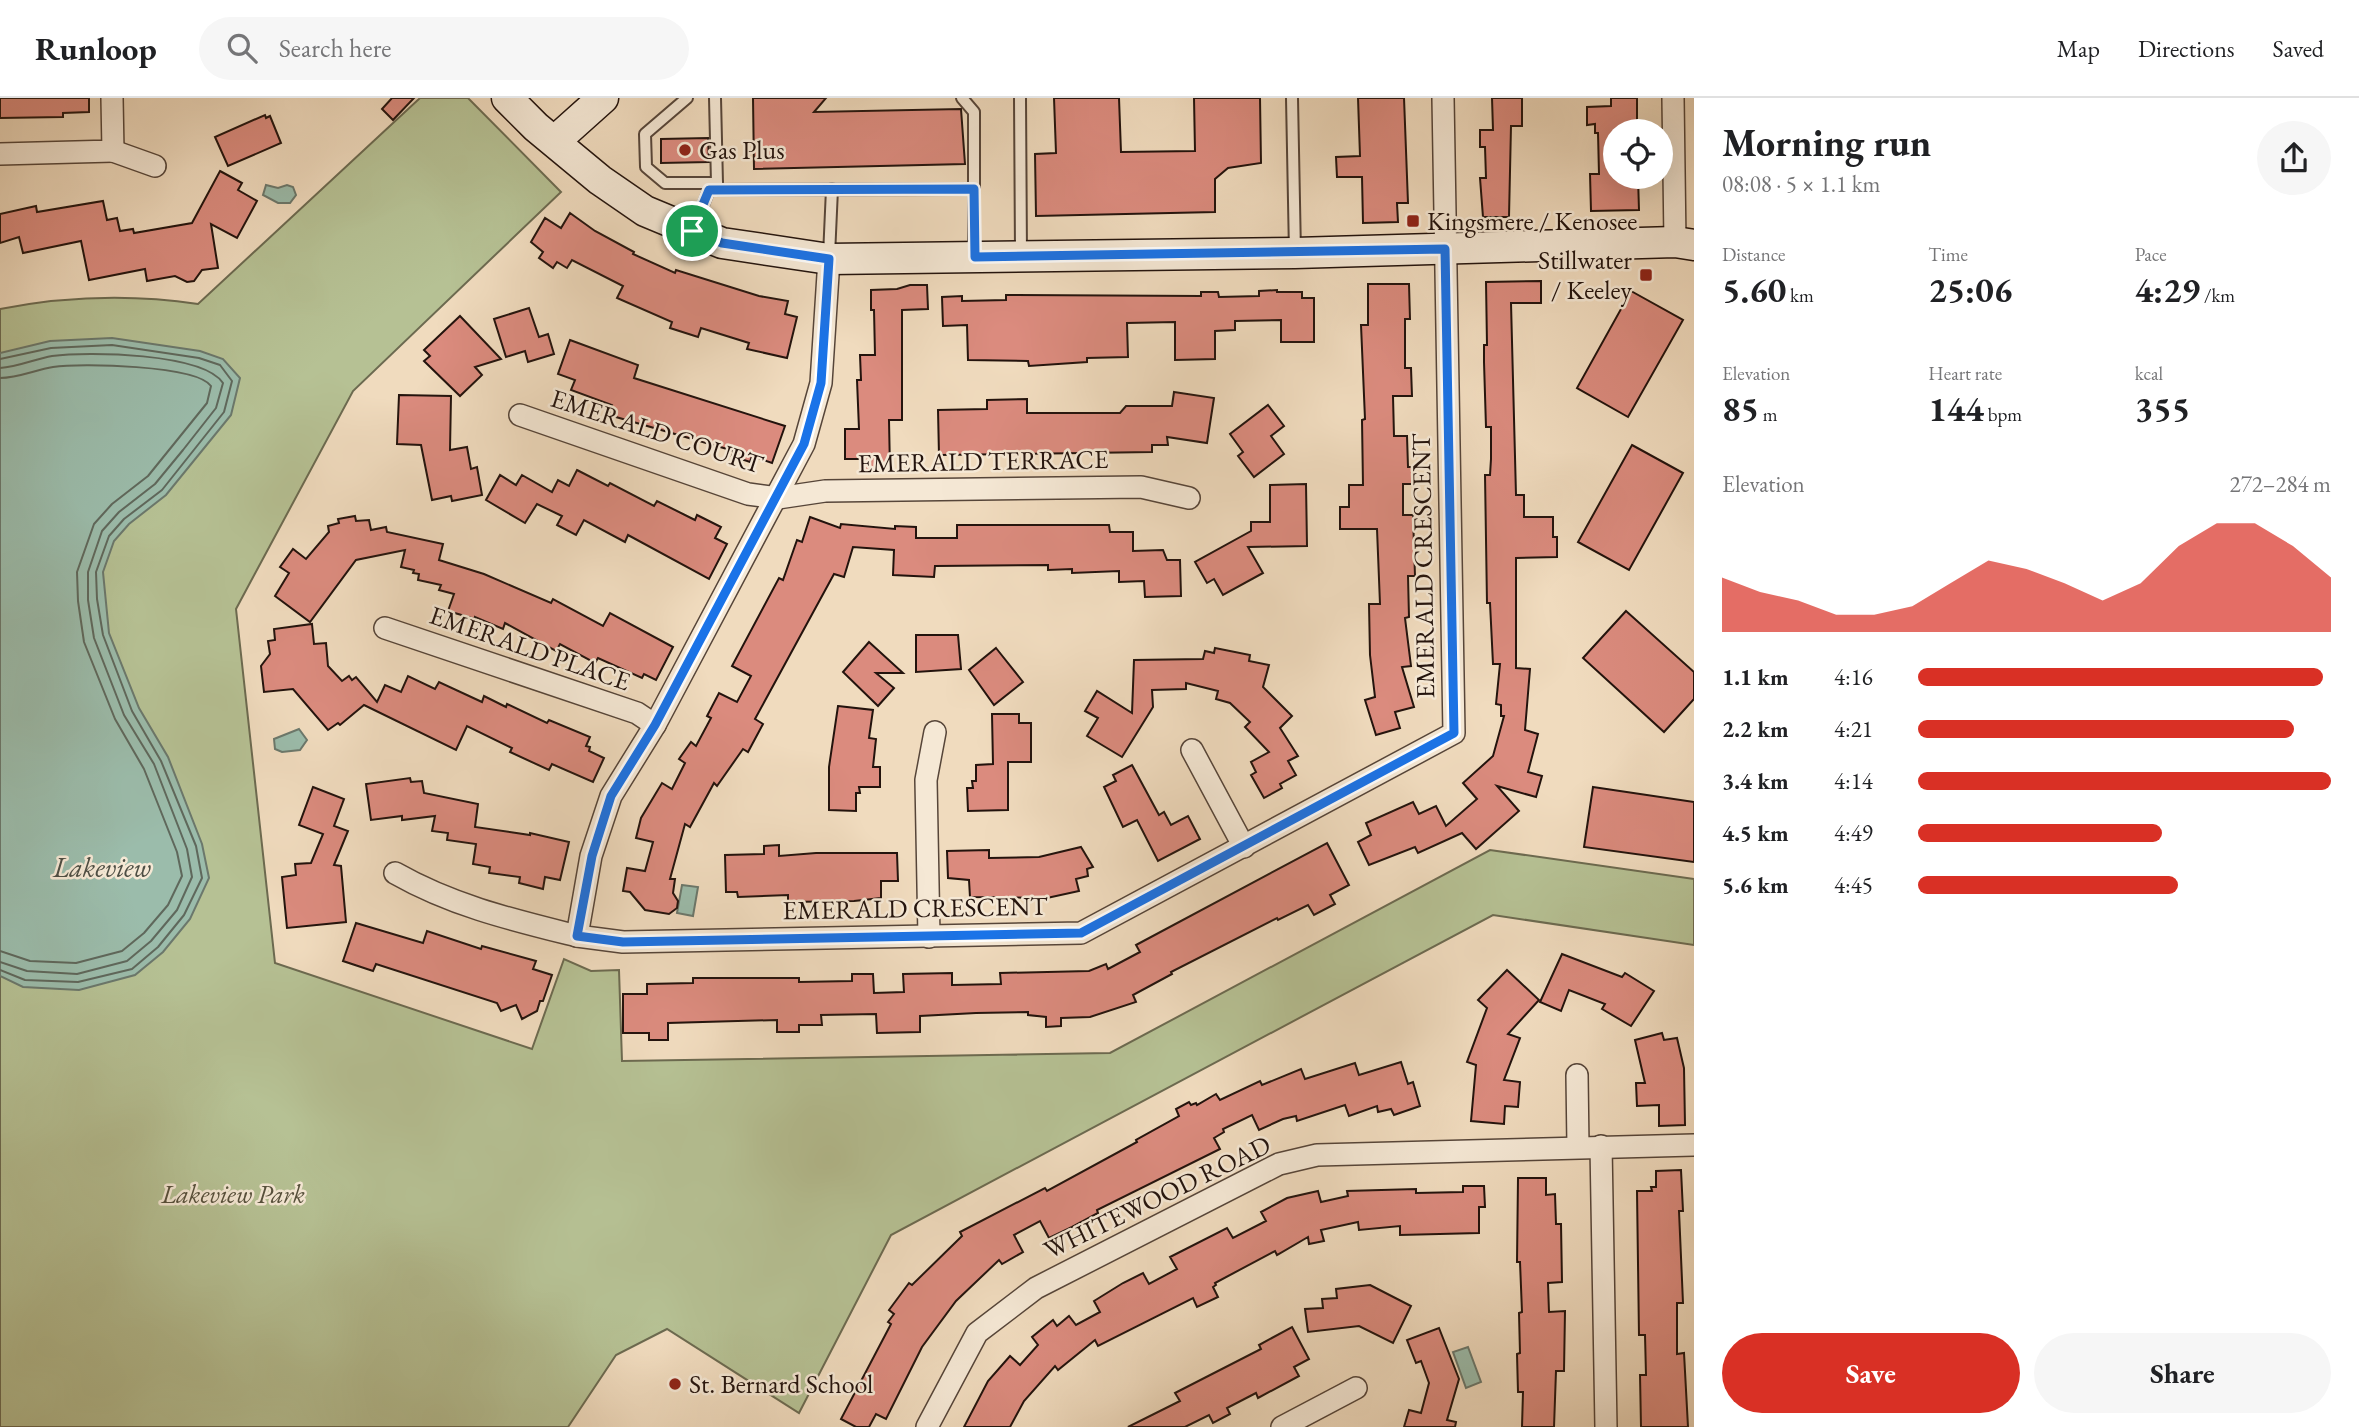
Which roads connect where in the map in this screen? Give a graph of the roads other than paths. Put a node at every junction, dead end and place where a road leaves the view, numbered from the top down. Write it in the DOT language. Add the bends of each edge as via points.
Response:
graph roads {
  1 [pos="112,98"];
  2 [pos="507,98"];
  3 [pos="603,98"];
  4 [pos="687,98"];
  5 [pos="715,98"];
  6 [pos="962,98"];
  7 [pos="1020,98"];
  8 [pos="1292,98"];
  9 [pos="1443,98"];
  10 [pos="1673,98"];
  11 [pos="555,141"];
  12 [pos="113,151"];
  13 [pos="0,154"];
  14 [pos="155,166"];
  15 [pos="713,186"];
  16 [pos="832,189"];
  17 [pos="974,189"];
  18 [pos="692,231"];
  19 [pos="1684,244"];
  20 [pos="1445,249"];
  21 [pos="1295,253"];
  22 [pos="975,257"];
  23 [pos="1021,257"];
  24 [pos="829,259"];
  25 [pos="520,415"];
  26 [pos="778,499"];
  27 [pos="1189,499"];
  28 [pos="385,628"];
  29 [pos="655,725"];
  30 [pos="935,732"];
  31 [pos="1192,750"];
  32 [pos="1244,847"];
  33 [pos="396,873"];
  34 [pos="577,936"];
  35 [pos="929,937"];
  36 [pos="1577,1075"];
  37 [pos="1694,1145"];
  38 [pos="1601,1146"];
  39 [pos="1578,1147"];
  40 [pos="1356,1388"];
  41 [pos="927,1427"];
  42 [pos="1282,1427"];
  43 [pos="1606,1427"];
  1 -- 12 [label="street"];
  2 -- 11 [label="street"];
  3 -- 11 [label="street"];
  4 -- 15 [label="lane" via="645,134 646,167 665,183"];
  5 -- 15 [label="lane"];
  6 -- 17 [label="lane" via="974,112"];
  7 -- 23 [label="lane"];
  8 -- 21 [label="lane"];
  9 -- 20 [label="street"];
  10 -- 19 [label="street"];
  11 -- 18 [label="street" via="645,211"];
  12 -- 13 [label="street"];
  12 -- 14 [label="street"];
  15 -- 16 [label="lane"];
  15 -- 18 [label="lane"];
  16 -- 17 [label="lane"];
  16 -- 24 [label="lane"];
  17 -- 22 [label="lane"];
  18 -- 24 [label="street" via="722,243"];
  19 -- 20 [label="street"];
  20 -- 21 [label="street"];
  20 -- 32 [label="street, EMERALD CRESCENT" via="1454,733"];
  21 -- 23 [label="street"];
  22 -- 23 [label="street"];
  22 -- 24 [label="street"];
  24 -- 26 [label="street" via="821,383 804,444"];
  25 -- 26 [label="street, EMERALD COURT" via="748,494"];
  26 -- 27 [label="street, EMERALD TERRACE" via="825,491 1141,487"];
  26 -- 29 [label="street"];
  28 -- 29 [label="street, EMERALD PLACE" via="637,713"];
  29 -- 34 [label="street" via="611,796 592,856"];
  30 -- 35 [label="street" via="926,780"];
  31 -- 32 [label="street"];
  32 -- 35 [label="street, EMERALD CRESCENT" via="1081,933"];
  33 -- 34 [label="street, EMERALD CRESCENT" via="432,894"];
  34 -- 35 [label="street, EMERALD CRESCENT" via="623,942"];
  36 -- 39 [label="street"];
  37 -- 38 [label="street, WHITEWOOD ROAD"];
  38 -- 39 [label="street, WHITEWOOD ROAD"];
  38 -- 43 [label="street"];
  39 -- 41 [label="street, WHITEWOOD ROAD" via="1317,1155 1279,1164 1036,1289 977,1333"];
  40 -- 42 [label="street"];
}
